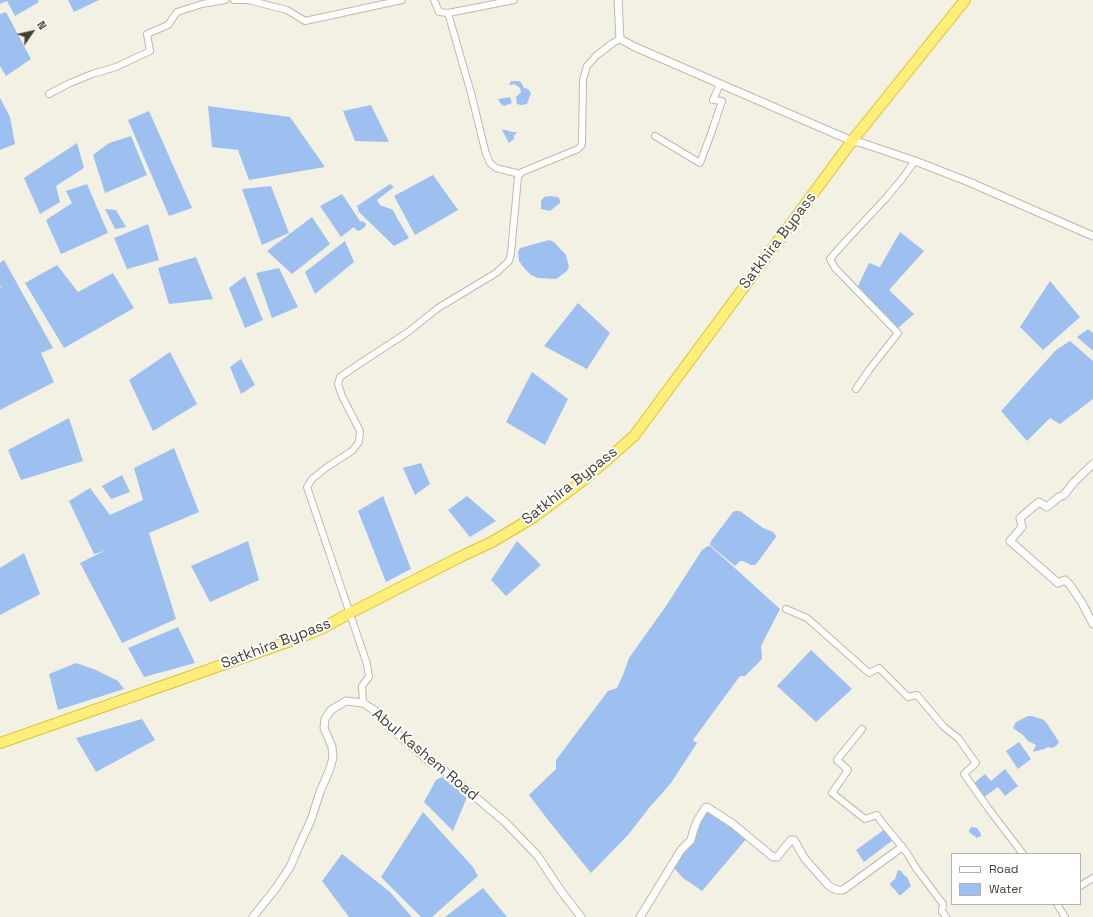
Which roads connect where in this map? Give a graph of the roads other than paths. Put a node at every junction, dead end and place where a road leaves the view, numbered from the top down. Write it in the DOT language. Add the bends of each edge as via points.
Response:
graph roads {
  1 [pos="225,0"];
  2 [pos="234,0"];
  3 [pos="402,0"];
  4 [pos="434,0"];
  5 [pos="514,0"];
  6 [pos="618,0"];
  7 [pos="966,0"];
  8 [pos="448,12"];
  9 [pos="620,39"];
  10 [pos="720,84"];
  11 [pos="48,94"];
  12 [pos="655,136"];
  13 [pos="852,141"];
  14 [pos="914,161"];
  15 [pos="520,174"];
  16 [pos="1093,236"];
  17 [pos="856,389"];
  18 [pos="1093,464"];
  19 [pos="786,609"];
  20 [pos="350,613"];
  21 [pos="1093,624"];
  22 [pos="363,703"];
  23 [pos="862,729"];
  24 [pos="0,743"];
  25 [pos="902,847"];
  26 [pos="1022,853"];
  27 [pos="1093,878"];
  28 [pos="1081,885"];
  29 [pos="1058,905"];
  30 [pos="254,917"];
  31 [pos="581,917"];
  32 [pos="640,917"];
  33 [pos="946,917"];
  34 [pos="1065,917"];
  1 -- 11 [label="street" via="177,12 168,25 147,34 150,50 116,67 92,74"];
  2 -- 3 [label="street" via="248,0 287,10 305,21"];
  4 -- 8 [label="street" via="439,12"];
  5 -- 8 [label="street"];
  6 -- 9 [label="street"];
  7 -- 13 [label="highway, Satkhira Bypass"];
  8 -- 15 [label="street" via="486,154 496,168"];
  9 -- 10 [label="street"];
  9 -- 15 [label="street" via="597,55 587,66 583,80 581,146"];
  10 -- 12 [label="street" via="713,100 722,102 700,163"];
  10 -- 13 [label="street"];
  13 -- 14 [label="street"];
  13 -- 20 [label="highway, Satkhira Bypass" via="634,436 585,479 534,518 492,542"];
  14 -- 16 [label="street"];
  14 -- 17 [label="street" via="886,198 830,259 835,268 898,333"];
  15 -- 20 [label="street" via="510,258 506,264 496,273 438,308 408,332 340,378 338,384 342,396 360,431 359,442 352,451 312,479 307,487"];
  18 -- 21 [label="street" via="1064,495 1047,507 1039,502 1020,518 1022,526 1010,541 1058,583 1065,580"];
  19 -- 26 [label="street" via="807,618 869,674 879,668 908,697 917,695 944,727 958,738 976,763 964,774"];
  20 -- 22 [label="street" via="369,677 362,686"];
  20 -- 24 [label="highway, Satkhira Bypass" via="296,639"];
  22 -- 30 [label="street, Abul Kashem Road" via="346,701 331,710 325,719 324,728 332,747 333,758 329,771 290,867"];
  22 -- 31 [label="street, Abul Kashem Road" via="377,712 424,757 441,768 504,822 537,855"];
  23 -- 25 [label="street" via="837,760 848,770 832,793 866,819 877,815"];
  25 -- 32 [label="street" via="843,890 837,890 829,886 805,859 794,840 791,840 777,857 773,857 733,824 707,807 697,821 691,840 681,850"];
  25 -- 33 [label="street" via="944,904 942,911"];
  27 -- 28 [label="street"];
  29 -- 34 [label="street"];
}
